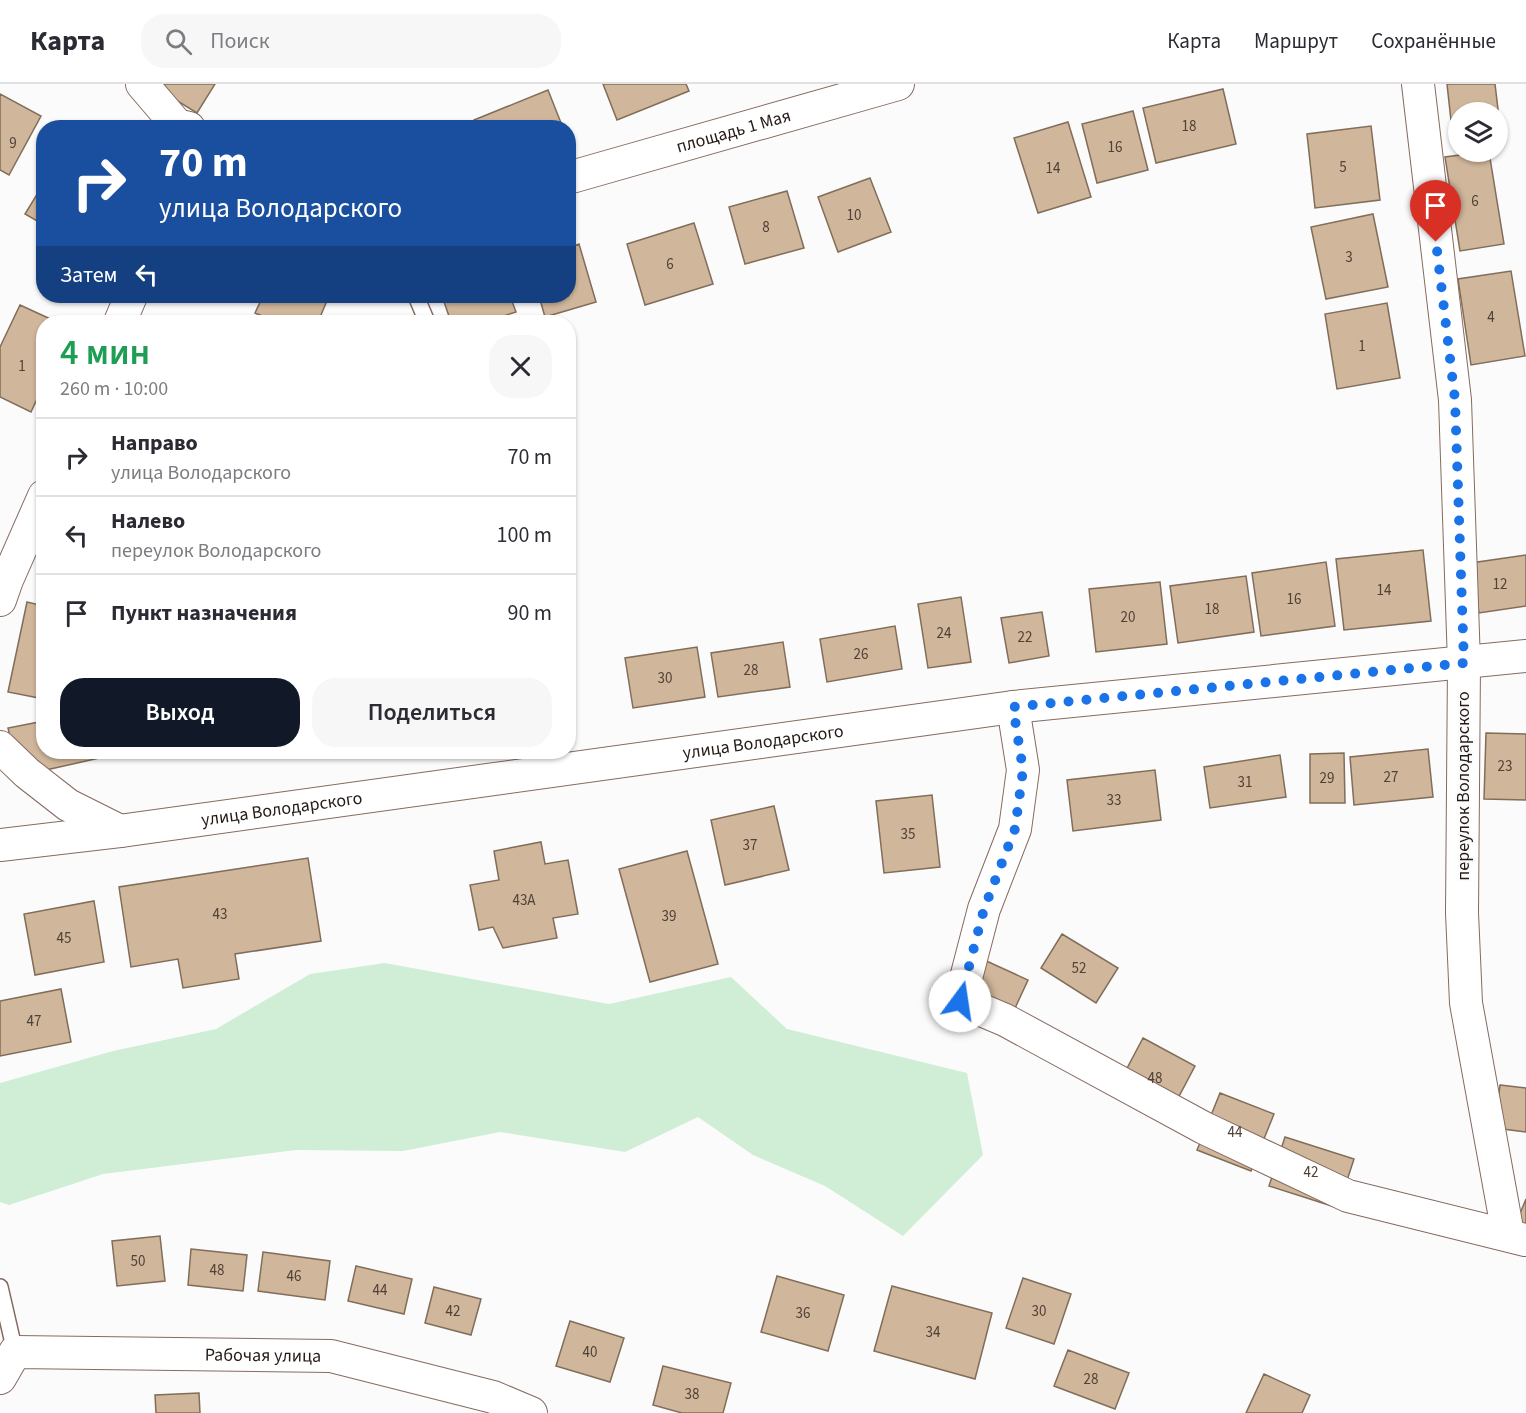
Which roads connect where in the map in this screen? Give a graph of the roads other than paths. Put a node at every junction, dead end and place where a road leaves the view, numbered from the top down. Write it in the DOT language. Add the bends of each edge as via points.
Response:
graph roads {
  1 [pos="142,84"];
  2 [pos="898,84"];
  3 [pos="1418,84"];
  4 [pos="175,120"];
  5 [pos="576,176"];
  6 [pos="36,514"];
  7 [pos="0,600"];
  8 [pos="1526,656"];
  9 [pos="1464,663"];
  10 [pos="1013,707"];
  11 [pos="0,747"];
  12 [pos="571,760"];
  13 [pos="120,831"];
  14 [pos="0,845"];
  15 [pos="1517,1237"];
  16 [pos="0,1287"];
  17 [pos="8,1365"];
  18 [pos="531,1413"];
  1 -- 4 [label="street"];
  2 -- 5 [label="street, площадь 1 Мая"];
  3 -- 9 [label="street, переулок Володарского" via="1455,400"];
  6 -- 7 [label="street"];
  8 -- 9 [label="street, улица Володарского"];
  9 -- 10 [label="street, улица Володарского"];
  9 -- 15 [label="street, переулок Володарского" via="1462,913 1466,1003"];
  10 -- 12 [label="street, улица Володарского"];
  10 -- 15 [label="street" via="1023,770 1015,829 984,909 960,1001 1005,1020 1204,1128 1348,1196"];
  11 -- 13 [label="street" via="68,805"];
  12 -- 13 [label="street, улица Володарского"];
  13 -- 14 [label="street, улица Володарского"];
  16 -- 17 [label="lane"];
  17 -- 18 [label="street, Рабочая улица" via="331,1356 492,1397"];
}
